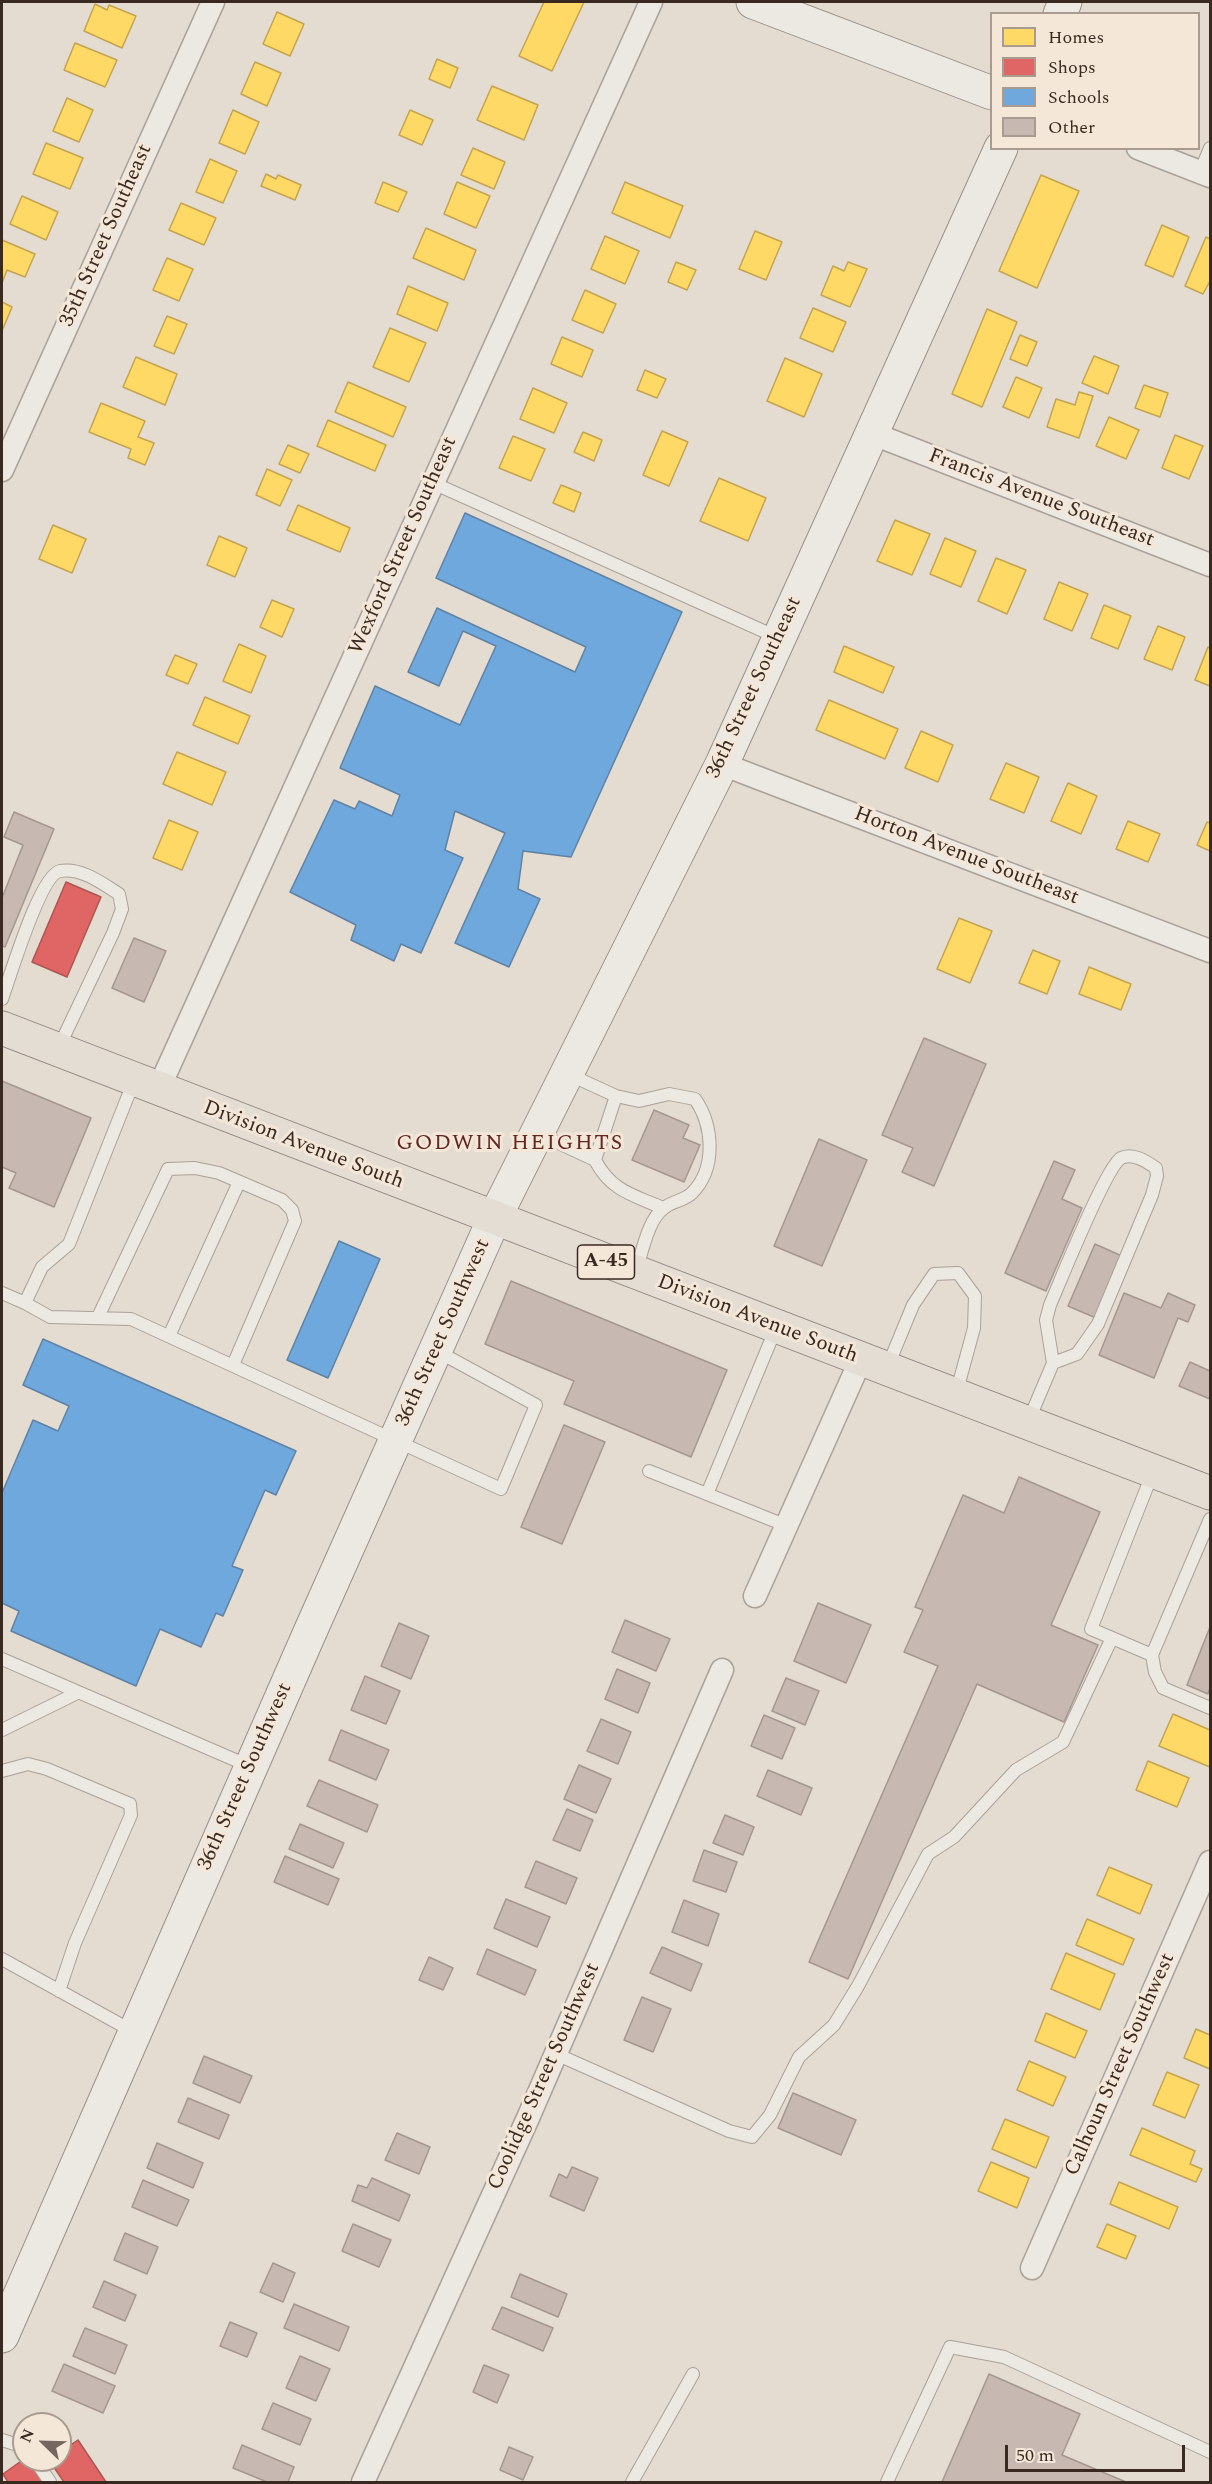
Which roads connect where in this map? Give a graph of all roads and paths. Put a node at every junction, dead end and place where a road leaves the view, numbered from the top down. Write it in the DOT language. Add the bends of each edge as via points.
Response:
graph roads {
  1 [pos="213,2"];
  2 [pos="651,2"];
  3 [pos="768,4"];
  4 [pos="990,92"];
  5 [pos="1210,148"];
  6 [pos="1000,150"];
  7 [pos="1143,150"];
  8 [pos="1205,174"];
  9 [pos="871,433"];
  10 [pos="2,470"];
  11 [pos="433,483"];
  12 [pos="1210,565"];
  13 [pos="779,638"];
  14 [pos="722,764"];
  15 [pos="1210,951"];
  16 [pos="2,999"];
  17 [pos="2,1028"];
  18 [pos="58,1050"];
  19 [pos="567,1074"];
  20 [pos="146,1085"];
  21 [pos="616,1096"];
  22 [pos="538,1134"];
  23 [pos="596,1160"];
  24 [pos="239,1182"];
  25 [pos="663,1208"];
  26 [pos="494,1219"];
  27 [pos="635,1273"];
  28 [pos="2,1293"];
  29 [pos="25,1303"];
  30 [pos="98,1317"];
  31 [pos="777,1327"];
  32 [pos="169,1336"];
  33 [pos="436,1350"];
  34 [pos="1053,1363"];
  35 [pos="874,1364"];
  36 [pos="232,1365"];
  37 [pos="956,1395"];
  38 [pos="1028,1423"];
  39 [pos="395,1440"];
  40 [pos="649,1471"];
  41 [pos="1153,1471"];
  42 [pos="1210,1493"];
  43 [pos="707,1494"];
  44 [pos="1210,1519"];
  45 [pos="787,1526"];
  46 [pos="755,1596"];
  47 [pos="1112,1638"];
  48 [pos="1152,1655"];
  49 [pos="2,1659"];
  50 [pos="722,1670"];
  51 [pos="78,1693"];
  52 [pos="1210,1708"];
  53 [pos="2,1730"];
  54 [pos="250,1767"];
  55 [pos="2,1771"];
  56 [pos="1210,1862"];
  57 [pos="2,1959"];
  58 [pos="59,1991"];
  59 [pos="135,2032"];
  60 [pos="556,2054"];
  61 [pos="1032,2268"];
  62 [pos="2,2336"];
  63 [pos="693,2374"];
  64 [pos="1210,2452"];
  65 [pos="363,2482"];
  66 [pos="632,2482"];
  67 [pos="887,2482"];
  1 -- 10 [label="street, 35th Street Southeast"];
  2 -- 11 [label="street, Wexford Street Southeast"];
  3 -- 4 [label="street"];
  5 -- 8 [label="lane"];
  6 -- 9 [label="street, 36th Street Southeast"];
  7 -- 8 [label="street"];
  9 -- 12 [label="street, Francis Avenue Southeast"];
  9 -- 13 [label="street, 36th Street Southeast"];
  11 -- 13 [label="lane"];
  11 -- 20 [label="street, Wexford Street Southeast"];
  13 -- 14 [label="street, 36th Street Southeast"];
  14 -- 15 [label="street, Horton Avenue Southeast"];
  14 -- 19 [label="street, 36th Street Southeast"];
  16 -- 18 [label="lane" via="49,876 73,871 88,875 119,894 122,909 113,933"];
  17 -- 18 [label="main road, Division Avenue South / A-45"];
  18 -- 20 [label="main road, Division Avenue South / A-45"];
  19 -- 21 [label="lane"];
  19 -- 22 [label="street, 36th Street Southeast"];
  20 -- 26 [label="main road, Division Avenue South / A-45"];
  20 -- 29 [label="lane" via="69,1244 42,1267"];
  21 -- 23 [label="lane"];
  21 -- 25 [label="lane" via="639,1101 669,1094 694,1099 706,1115 711,1145 706,1168 693,1192"];
  22 -- 23 [label="lane"];
  22 -- 26 [label="street, 36th Street Southeast"];
  23 -- 25 [label="lane" via="604,1177 620,1191"];
  24 -- 30 [label="lane" via="195,1168 168,1169"];
  24 -- 32 [label="lane"];
  24 -- 36 [label="lane" via="282,1200 292,1210 295,1221"];
  25 -- 27 [label="lane" via="652,1225"];
  26 -- 27 [label="main road, Division Avenue South / A-45"];
  26 -- 33 [label="street, 36th Street Southwest"];
  27 -- 31 [label="main road, Division Avenue South / A-45"];
  28 -- 29 [label="lane"];
  29 -- 30 [label="lane" via="50,1317"];
  30 -- 32 [label="lane" via="131,1319"];
  31 -- 35 [label="main road, Division Avenue South / A-45"];
  31 -- 43 [label="lane"];
  32 -- 36 [label="lane"];
  33 -- 39 [label="street, 36th Street Southwest"];
  33 -- 39 [label="lane" via="536,1405 501,1489"];
  34 -- 34 [label="lane" via="1046,1320 1050,1305 1112,1168 1122,1158 1146,1161 1156,1168 1152,1196 1098,1324 1077,1354"];
  34 -- 38 [label="lane"];
  35 -- 37 [label="main road, Division Avenue South / A-45"];
  35 -- 37 [label="lane" via="934,1274 958,1273 975,1296 974,1328"];
  35 -- 45 [label="street"];
  36 -- 39 [label="lane"];
  37 -- 38 [label="main road, Division Avenue South / A-45"];
  38 -- 41 [label="main road, Division Avenue South / A-45"];
  39 -- 54 [label="street, 36th Street Southwest"];
  40 -- 43 [label="lane"];
  41 -- 42 [label="main road, Division Avenue South / A-45"];
  41 -- 47 [label="lane" via="1091,1629"];
  43 -- 45 [label="lane"];
  44 -- 48 [label="lane"];
  45 -- 46 [label="street"];
  47 -- 48 [label="lane"];
  47 -- 60 [label="lane" via="1063,1742 1016,1770 954,1837 928,1854 834,2025 799,2057 770,2115 752,2137 729,2131"];
  48 -- 52 [label="lane" via="1163,1688"];
  49 -- 51 [label="lane"];
  50 -- 60 [label="street, Coolidge Street Southwest"];
  51 -- 53 [label="lane"];
  51 -- 54 [label="lane"];
  54 -- 59 [label="street, 36th Street Southwest"];
  55 -- 58 [label="lane" via="28,1764 130,1804 131,1815 75,1943"];
  56 -- 61 [label="street, Calhoun Street Southwest"];
  57 -- 58 [label="lane"];
  58 -- 59 [label="lane"];
  59 -- 62 [label="street, 36th Street Southwest"];
  60 -- 65 [label="street, Coolidge Street Southwest"];
  63 -- 66 [label="lane"];
  64 -- 67 [label="lane" via="1004,2357 950,2347"];
}
